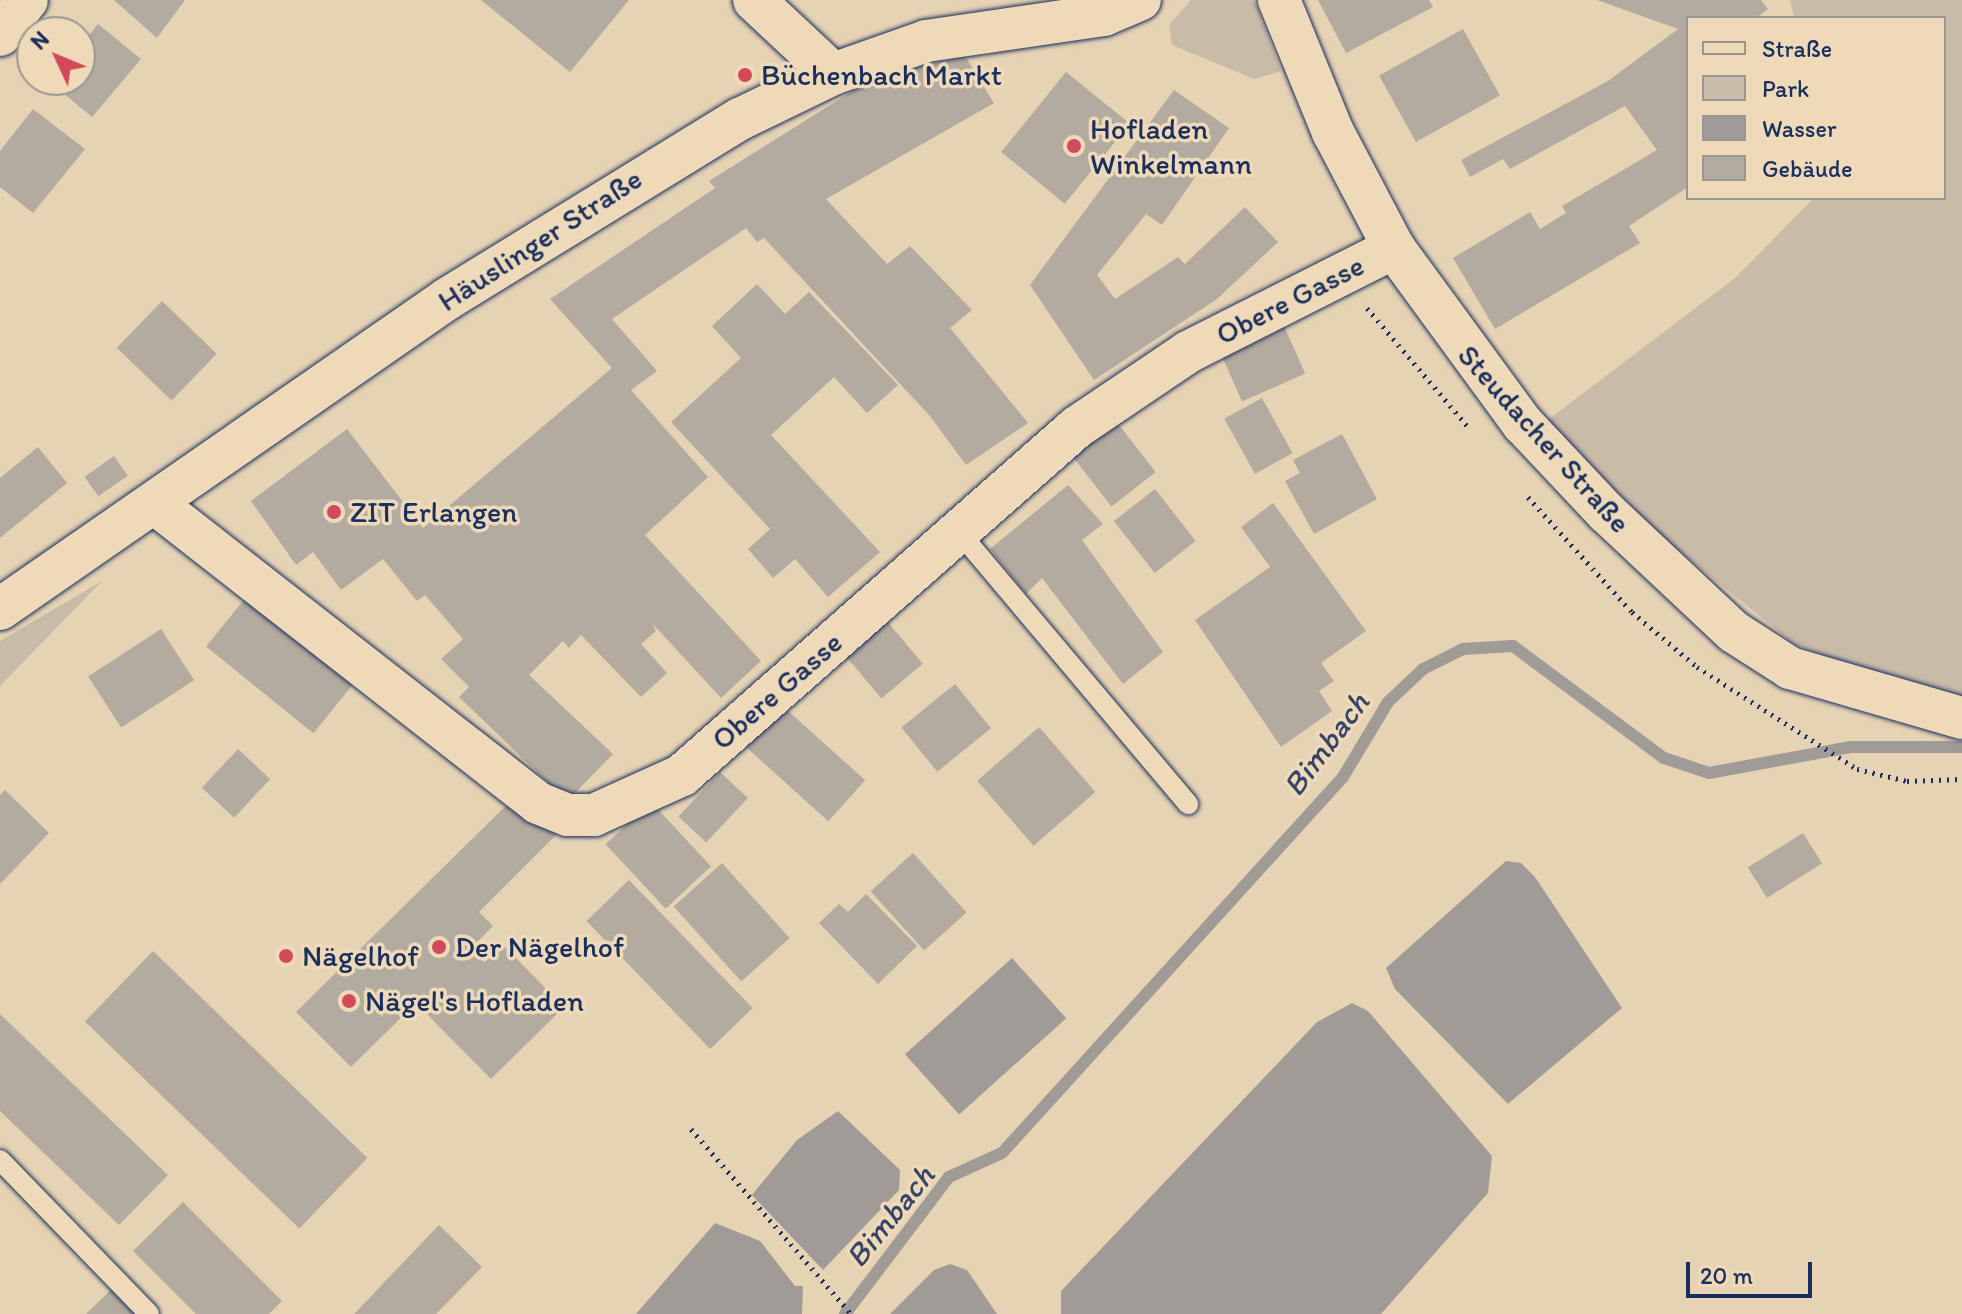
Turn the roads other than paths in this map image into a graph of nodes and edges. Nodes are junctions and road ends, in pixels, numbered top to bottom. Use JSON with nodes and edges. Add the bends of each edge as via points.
{"nodes":[{"id":1,"x":27,"y":0,"type":"edge"},
{"id":2,"x":754,"y":0,"type":"edge"},
{"id":3,"x":1140,"y":0,"type":"edge"},
{"id":4,"x":1279,"y":0,"type":"edge"},
{"id":5,"x":0,"y":35,"type":"edge"},
{"id":6,"x":833,"y":74,"type":"junction"},
{"id":7,"x":1394,"y":248,"type":"junction"},
{"id":8,"x":158,"y":506,"type":"junction"},
{"id":9,"x":959,"y":532,"type":"junction"},
{"id":10,"x":0,"y":609,"type":"edge"},
{"id":11,"x":1951,"y":716,"type":"edge"},
{"id":12,"x":1188,"y":804,"type":"dead end"},
{"id":13,"x":0,"y":1160,"type":"edge"},
{"id":14,"x":149,"y":1314,"type":"edge"}],
"edges":[{"from":1,"to":5,"type":"street"},
{"from":2,"to":6,"type":"street"},
{"from":3,"to":6,"type":"street","name":"Häuslinger Straße","via":[[1104,15],[926,41]]},
{"from":4,"to":7,"type":"street","name":"Steudacher Straße","via":[[1327,120]]},
{"from":6,"to":8,"type":"street","name":"Häuslinger Straße","via":[[661,161],[447,299]]},
{"from":7,"to":9,"type":"street","name":"Obere Gasse","via":[[1188,352],[1077,427]]},
{"from":7,"to":11,"type":"street","name":"Steudacher Straße","via":[[1523,424],[1734,632],[1790,668]]},
{"from":8,"to":9,"type":"street","name":"Obere Gasse","via":[[538,803],[568,815],[594,815],[682,775]]},
{"from":8,"to":10,"type":"street","name":"Häuslinger Straße"},
{"from":9,"to":12,"type":"lane"},
{"from":13,"to":14,"type":"lane"}]}
